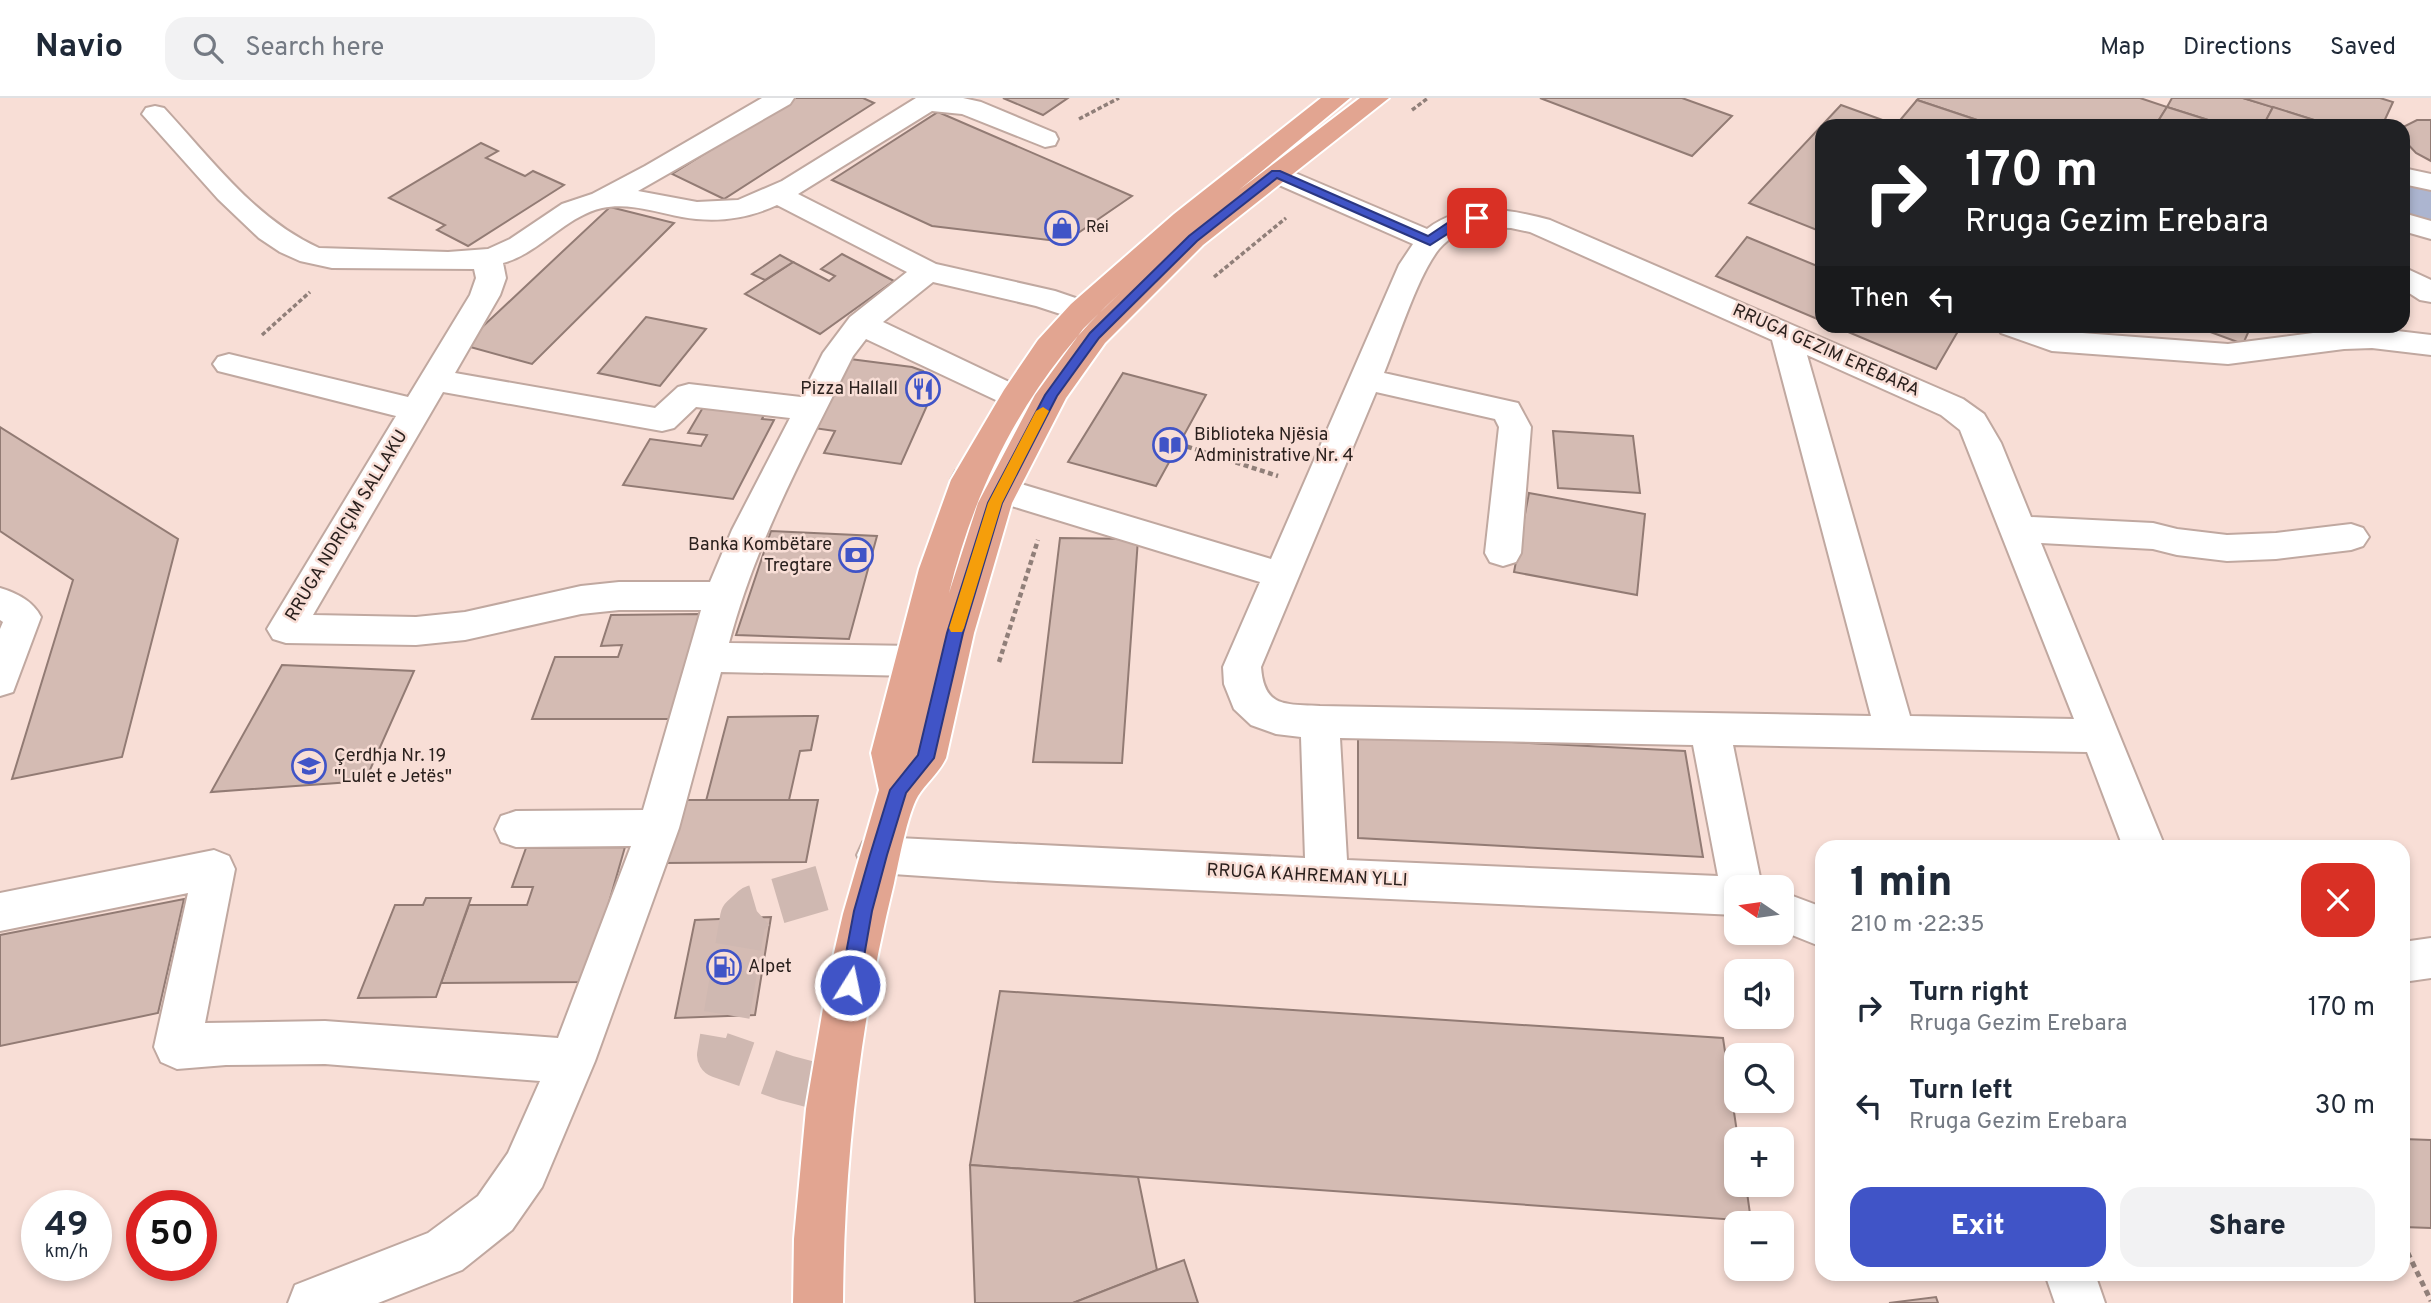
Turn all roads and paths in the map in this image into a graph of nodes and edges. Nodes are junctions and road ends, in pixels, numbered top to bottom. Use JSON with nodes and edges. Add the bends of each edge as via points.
{"nodes":[{"id":1,"x":781,"y":98,"type":"edge"},
{"id":2,"x":1337,"y":98,"type":"edge"},
{"id":3,"x":1376,"y":98,"type":"edge"},
{"id":4,"x":1428,"y":98,"type":"edge"},
{"id":5,"x":907,"y":104,"type":"edge"},
{"id":6,"x":155,"y":114,"type":"dead end"},
{"id":7,"x":1407,"y":115,"type":"dead end"},
{"id":8,"x":1045,"y":139,"type":"dead end"},
{"id":9,"x":1265,"y":168,"type":"junction"},
{"id":10,"x":2410,"y":178,"type":"edge"},
{"id":11,"x":2431,"y":182,"type":"edge"},
{"id":12,"x":1314,"y":190,"type":"junction"},
{"id":13,"x":778,"y":195,"type":"junction"},
{"id":14,"x":598,"y":200,"type":"junction"},
{"id":15,"x":2410,"y":224,"type":"edge"},
{"id":16,"x":2431,"y":230,"type":"edge"},
{"id":17,"x":1430,"y":241,"type":"junction"},
{"id":18,"x":347,"y":258,"type":"junction"},
{"id":19,"x":487,"y":258,"type":"junction"},
{"id":20,"x":926,"y":271,"type":"junction"},
{"id":21,"x":2410,"y":280,"type":"edge"},
{"id":22,"x":1205,"y":284,"type":"dead end"},
{"id":23,"x":2431,"y":293,"type":"edge"},
{"id":24,"x":477,"y":309,"type":"junction"},
{"id":25,"x":1082,"y":311,"type":"junction"},
{"id":26,"x":861,"y":324,"type":"junction"},
{"id":27,"x":1785,"y":332,"type":"junction"},
{"id":28,"x":2031,"y":333,"type":"edge"},
{"id":29,"x":2299,"y":335,"type":"edge"},
{"id":30,"x":2431,"y":345,"type":"edge"},
{"id":31,"x":229,"y":364,"type":"joint"},
{"id":32,"x":1365,"y":379,"type":"junction"},
{"id":33,"x":434,"y":380,"type":"junction"},
{"id":34,"x":1015,"y":398,"type":"junction"},
{"id":35,"x":810,"y":409,"type":"junction"},
{"id":36,"x":416,"y":410,"type":"junction"},
{"id":37,"x":1179,"y":444,"type":"dead end"},
{"id":38,"x":968,"y":480,"type":"junction"},
{"id":39,"x":1318,"y":488,"type":"junction"},
{"id":40,"x":1001,"y":491,"type":"junction"},
{"id":41,"x":1049,"y":505,"type":"junction"},
{"id":42,"x":2020,"y":529,"type":"junction"},
{"id":43,"x":2351,"y":537,"type":"dead end"},
{"id":44,"x":1503,"y":553,"type":"dead end"},
{"id":45,"x":1280,"y":575,"type":"junction"},
{"id":46,"x":723,"y":596,"type":"junction"},
{"id":47,"x":0,"y":602,"type":"edge"},
{"id":48,"x":704,"y":657,"type":"junction"},
{"id":49,"x":914,"y":661,"type":"junction"},
{"id":50,"x":997,"y":671,"type":"dead end"},
{"id":51,"x":0,"y":681,"type":"edge"},
{"id":52,"x":1320,"y":722,"type":"junction"},
{"id":53,"x":1710,"y":729,"type":"junction"},
{"id":54,"x":1895,"y":731,"type":"junction"},
{"id":55,"x":2102,"y":736,"type":"junction"},
{"id":56,"x":899,"y":790,"type":"junction"},
{"id":57,"x":658,"y":828,"type":"junction"},
{"id":58,"x":516,"y":829,"type":"dead end"},
{"id":59,"x":2141,"y":840,"type":"edge"},
{"id":60,"x":878,"y":855,"type":"junction"},
{"id":61,"x":1739,"y":875,"type":"edge"},
{"id":62,"x":1327,"y":877,"type":"junction"},
{"id":63,"x":1724,"y":895,"type":"edge"},
{"id":64,"x":0,"y":912,"type":"edge"},
{"id":65,"x":1794,"y":916,"type":"edge"},
{"id":66,"x":1815,"y":924,"type":"edge"},
{"id":67,"x":2431,"y":958,"type":"edge"},
{"id":68,"x":2410,"y":961,"type":"edge"},
{"id":69,"x":572,"y":1061,"type":"junction"},
{"id":70,"x":2410,"y":1258,"type":"edge"},
{"id":71,"x":2072,"y":1281,"type":"edge"},
{"id":72,"x":2431,"y":1301,"type":"edge"},
{"id":73,"x":313,"y":1303,"type":"edge"},
{"id":74,"x":818,"y":1303,"type":"edge"},
{"id":75,"x":2080,"y":1303,"type":"edge"}],
"edges":[{"from":1,"to":14,"type":"street"},
{"from":2,"to":9,"type":"main road"},
{"from":3,"to":9,"type":"main road"},
{"from":4,"to":7,"type":"path"},
{"from":5,"to":8,"type":"street","via":[[956,102]]},
{"from":5,"to":13,"type":"street"},
{"from":6,"to":18,"type":"street","via":[[258,223],[288,246],[313,256]]},
{"from":9,"to":12,"type":"street"},
{"from":9,"to":25,"type":"main road","via":[[1184,220]]},
{"from":9,"to":40,"type":"main road","via":[[1094,335],[1051,395]]},
{"from":10,"to":11,"type":"street"},
{"from":12,"to":17,"type":"street"},
{"from":12,"to":22,"type":"path","via":[[1279,226]]},
{"from":13,"to":14,"type":"street","via":[[740,211],[710,212],[632,200]]},
{"from":13,"to":20,"type":"street"},
{"from":14,"to":19,"type":"street","via":[[568,211],[510,251]]},
{"from":14,"to":24,"type":"street"},
{"from":15,"to":16,"type":"street"},
{"from":17,"to":27,"type":"street","name":"RRUGA GEZIM EREBARA","via":[[1457,223],[1495,217],[1518,219]]},
{"from":17,"to":32,"type":"street","via":[[1414,265]]},
{"from":18,"to":19,"type":"street"},
{"from":18,"to":31,"type":"path"},
{"from":19,"to":24,"type":"street","name":"RRUGA NDRIÇIM SALLAKU","via":[[491,278]]},
{"from":20,"to":25,"type":"street"},
{"from":20,"to":26,"type":"street"},
{"from":21,"to":23,"type":"street"},
{"from":24,"to":33,"type":"street","name":"RRUGA NDRIÇIM SALLAKU"},
{"from":25,"to":34,"type":"main road","via":[[1049,347]]},
{"from":26,"to":34,"type":"street"},
{"from":26,"to":35,"type":"street","via":[[839,353]]},
{"from":27,"to":42,"type":"street","name":"RRUGA GEZIM EREBARA","via":[[1952,407],[1972,422]]},
{"from":27,"to":54,"type":"street"},
{"from":28,"to":29,"type":"street","via":[[2052,341],[2228,355]]},
{"from":29,"to":30,"type":"street"},
{"from":31,"to":36,"type":"street"},
{"from":32,"to":39,"type":"street"},
{"from":32,"to":44,"type":"street","via":[[1507,411],[1515,427]]},
{"from":33,"to":35,"type":"street","via":[[662,420],[689,395]]},
{"from":33,"to":36,"type":"street","name":"RRUGA NDRIÇIM SALLAKU"},
{"from":34,"to":38,"type":"main road"},
{"from":35,"to":46,"type":"street","via":[[749,530]]},
{"from":36,"to":46,"type":"street","name":"RRUGA NDRIÇIM SALLAKU","via":[[286,629],[416,631],[465,626],[581,600]]},
{"from":37,"to":39,"type":"path"},
{"from":38,"to":40,"type":"street"},
{"from":38,"to":49,"type":"main road","via":[[937,569]]},
{"from":39,"to":45,"type":"street"},
{"from":40,"to":41,"type":"street"},
{"from":40,"to":56,"type":"main road","via":[[962,607],[926,758]]},
{"from":41,"to":45,"type":"street"},
{"from":41,"to":50,"type":"path"},
{"from":42,"to":43,"type":"street","via":[[2153,536],[2224,549],[2283,547]]},
{"from":42,"to":55,"type":"street","name":"RRUGA GEZIM EREBARA"},
{"from":45,"to":52,"type":"street","via":[[1242,667],[1242,687],[1252,706],[1270,717]]},
{"from":46,"to":48,"type":"street"},
{"from":47,"to":51,"type":"street","via":[[23,617]]},
{"from":48,"to":49,"type":"street"},
{"from":48,"to":57,"type":"street"},
{"from":49,"to":56,"type":"main road","via":[[891,753]]},
{"from":52,"to":53,"type":"street"},
{"from":52,"to":62,"type":"street"},
{"from":53,"to":54,"type":"street"},
{"from":53,"to":61,"type":"street"},
{"from":54,"to":55,"type":"street"},
{"from":55,"to":59,"type":"street","name":"RRUGA GEZIM EREBARA"},
{"from":56,"to":60,"type":"main road"},
{"from":57,"to":58,"type":"street"},
{"from":57,"to":69,"type":"street"},
{"from":60,"to":62,"type":"street","name":"RRUGA KAHREMAN YLLI"},
{"from":60,"to":74,"type":"main road","via":[[863,911],[832,1090]]},
{"from":62,"to":63,"type":"street","name":"RRUGA KAHREMAN YLLI"},
{"from":64,"to":69,"type":"street","via":[[214,869],[177,1047],[295,1041]]},
{"from":65,"to":66,"type":"street"},
{"from":67,"to":68,"type":"street"},
{"from":69,"to":73,"type":"street","via":[[525,1170],[495,1213],[444,1252]]},
{"from":70,"to":72,"type":"path"},
{"from":71,"to":75,"type":"street"}]}
